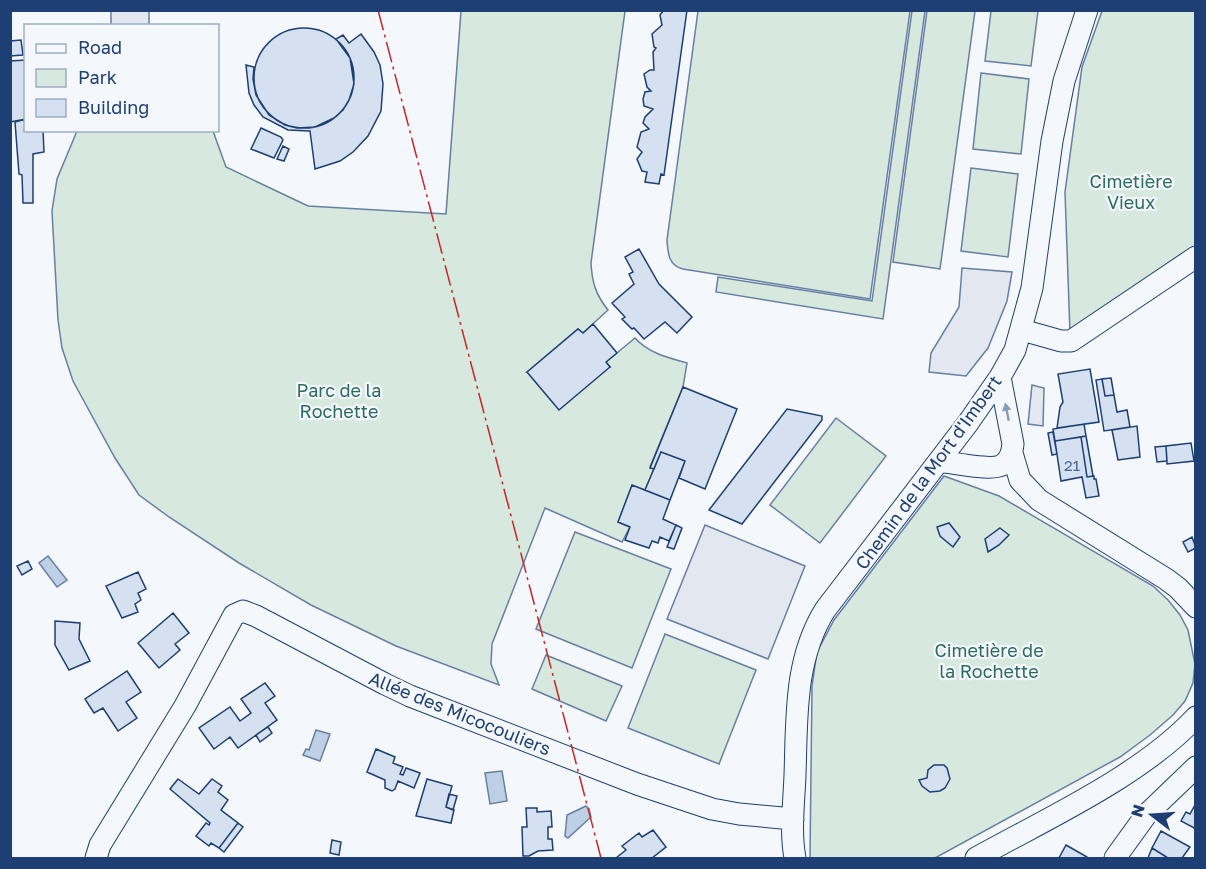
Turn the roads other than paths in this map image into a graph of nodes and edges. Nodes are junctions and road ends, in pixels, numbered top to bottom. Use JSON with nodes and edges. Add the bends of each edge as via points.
{"nodes":[{"id":1,"x":1088,"y":10,"type":"edge"},
{"id":2,"x":1196,"y":257,"type":"edge"},
{"id":3,"x":1022,"y":330,"type":"junction"},
{"id":4,"x":1000,"y":377,"type":"junction"},
{"id":5,"x":1012,"y":453,"type":"junction"},
{"id":6,"x":939,"y":461,"type":"junction"},
{"id":7,"x":1196,"y":607,"type":"edge"},
{"id":8,"x":1196,"y":717,"type":"edge"},
{"id":9,"x":1196,"y":767,"type":"edge"},
{"id":10,"x":793,"y":819,"type":"junction"},
{"id":11,"x":96,"y":858,"type":"edge"},
{"id":12,"x":795,"y":858,"type":"edge"},
{"id":13,"x":976,"y":858,"type":"edge"},
{"id":14,"x":1115,"y":858,"type":"edge"}],
"edges":[{"from":1,"to":3,"type":"street","name":"Chemin de la Mort d'Imbert","via":[[1058,110],[1032,288]]},
{"from":2,"to":3,"type":"street","via":[[1071,341]]},
{"from":3,"to":4,"type":"street","name":"Chemin de la Mort d'Imbert"},
{"from":5,"to":4,"type":"street","one_way":true},
{"from":4,"to":6,"type":"street","name":"Chemin de la Mort d'Imbert"},
{"from":5,"to":6,"type":"street","via":[[997,467]]},
{"from":5,"to":7,"type":"street","via":[[1027,490],[1166,579]]},
{"from":6,"to":10,"type":"street","name":"Chemin de la Mort d'Imbert","via":[[830,603],[811,635],[799,692]]},
{"from":8,"to":13,"type":"street","via":[[1110,783]]},
{"from":9,"to":14,"type":"street","via":[[1146,815]]},
{"from":10,"to":11,"type":"street","name":"Allée des Micocouliers","via":[[728,813],[637,784],[410,696],[243,611],[234,615]]},
{"from":10,"to":12,"type":"street","name":"Chemin de la Mort d'Imbert"}]}
